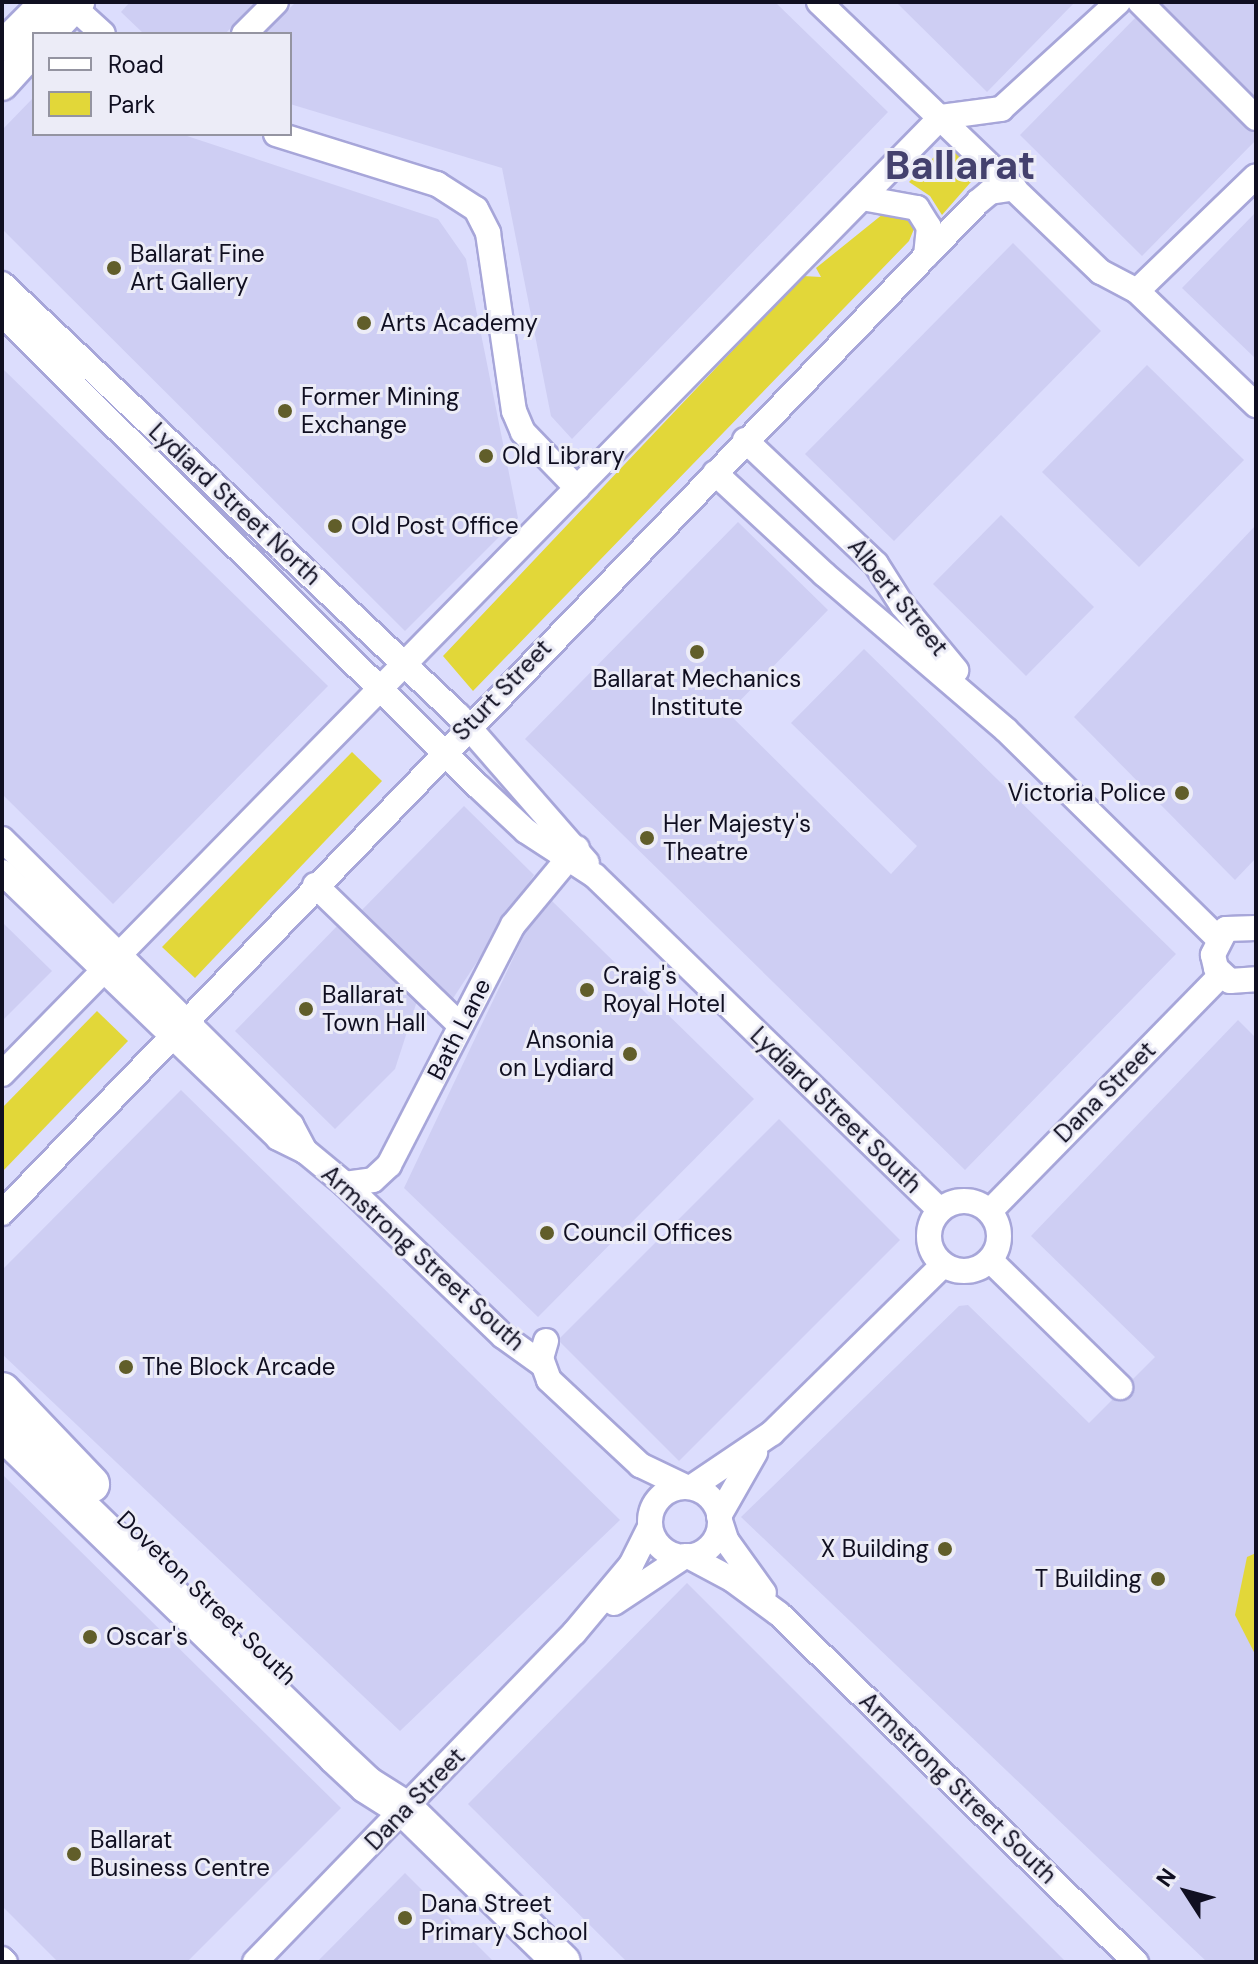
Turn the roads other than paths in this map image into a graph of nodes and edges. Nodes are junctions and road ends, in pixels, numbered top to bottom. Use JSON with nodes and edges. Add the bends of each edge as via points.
{"nodes":[{"id":1,"x":276,"y":2,"type":"edge"},
{"id":2,"x":819,"y":2,"type":"edge"},
{"id":3,"x":1118,"y":2,"type":"edge"},
{"id":4,"x":1140,"y":2,"type":"edge"},
{"id":5,"x":67,"y":3,"type":"edge"},
{"id":6,"x":836,"y":11,"type":"edge"},
{"id":7,"x":50,"y":32,"type":"edge"},
{"id":8,"x":101,"y":32,"type":"edge"},
{"id":9,"x":246,"y":32,"type":"edge"},
{"id":10,"x":2,"y":46,"type":"edge"},
{"id":11,"x":32,"y":52,"type":"edge"},
{"id":12,"x":2,"y":85,"type":"edge"},
{"id":13,"x":941,"y":117,"type":"junction"},
{"id":14,"x":1256,"y":118,"type":"edge"},
{"id":15,"x":282,"y":136,"type":"edge"},
{"id":16,"x":1256,"y":176,"type":"edge"},
{"id":17,"x":1015,"y":188,"type":"junction"},
{"id":18,"x":862,"y":198,"type":"junction"},
{"id":19,"x":926,"y":256,"type":"junction"},
{"id":20,"x":2,"y":284,"type":"edge"},
{"id":21,"x":1137,"y":291,"type":"junction"},
{"id":22,"x":2,"y":314,"type":"edge"},
{"id":23,"x":1256,"y":405,"type":"edge"},
{"id":24,"x":745,"y":440,"type":"junction"},
{"id":25,"x":715,"y":473,"type":"junction"},
{"id":26,"x":577,"y":488,"type":"junction"},
{"id":27,"x":404,"y":662,"type":"junction"},
{"id":28,"x":378,"y":688,"type":"junction"},
{"id":29,"x":468,"y":725,"type":"junction"},
{"id":30,"x":1006,"y":730,"type":"junction"},
{"id":31,"x":442,"y":752,"type":"junction"},
{"id":32,"x":2,"y":839,"type":"edge"},
{"id":33,"x":572,"y":852,"type":"junction"},
{"id":34,"x":2,"y":872,"type":"edge"},
{"id":35,"x":315,"y":885,"type":"junction"},
{"id":36,"x":1256,"y":928,"type":"edge"},
{"id":37,"x":1217,"y":937,"type":"junction"},
{"id":38,"x":110,"y":962,"type":"junction"},
{"id":39,"x":1221,"y":975,"type":"junction"},
{"id":40,"x":1256,"y":979,"type":"edge"},
{"id":41,"x":460,"y":1025,"type":"junction"},
{"id":42,"x":178,"y":1029,"type":"junction"},
{"id":43,"x":2,"y":1074,"type":"edge"},
{"id":44,"x":345,"y":1184,"type":"junction"},
{"id":45,"x":940,"y":1210,"type":"junction"},
{"id":46,"x":990,"y":1211,"type":"junction"},
{"id":47,"x":2,"y":1213,"type":"edge"},
{"id":48,"x":990,"y":1260,"type":"junction"},
{"id":49,"x":943,"y":1265,"type":"junction"},
{"id":50,"x":1120,"y":1387,"type":"dead end"},
{"id":51,"x":2,"y":1391,"type":"edge"},
{"id":52,"x":2,"y":1431,"type":"edge"},
{"id":53,"x":772,"y":1433,"type":"junction"},
{"id":54,"x":611,"y":1439,"type":"junction"},
{"id":55,"x":689,"y":1487,"type":"junction"},
{"id":56,"x":720,"y":1518,"type":"junction"},
{"id":57,"x":650,"y":1525,"type":"junction"},
{"id":58,"x":686,"y":1556,"type":"junction"},
{"id":59,"x":779,"y":1614,"type":"junction"},
{"id":60,"x":574,"y":1633,"type":"junction"},
{"id":61,"x":405,"y":1809,"type":"junction"},
{"id":62,"x":255,"y":1962,"type":"edge"},
{"id":63,"x":562,"y":1962,"type":"edge"},
{"id":64,"x":1136,"y":1962,"type":"edge"}],
"edges":[{"from":1,"to":9,"type":"street"},
{"from":2,"to":6,"type":"street"},
{"from":3,"to":13,"type":"street","via":[[1001,109]]},
{"from":4,"to":14,"type":"street"},
{"from":5,"to":7,"type":"main road"},
{"from":5,"to":8,"type":"street"},
{"from":5,"to":10,"type":"main road"},
{"from":6,"to":13,"type":"street"},
{"from":11,"to":12,"type":"main road"},
{"from":13,"to":17,"type":"street"},
{"from":13,"to":18,"type":"street"},
{"from":15,"to":26,"type":"street","via":[[437,184],[476,209],[488,233],[514,411],[523,432]]},
{"from":16,"to":21,"type":"street"},
{"from":17,"to":19,"type":"street","name":"Sturt Street","via":[[990,192]]},
{"from":17,"to":21,"type":"street","via":[[1101,272]]},
{"from":18,"to":19,"type":"street","via":[[919,209],[929,227]]},
{"from":18,"to":26,"type":"street"},
{"from":19,"to":24,"type":"street","name":"Sturt Street"},
{"from":20,"to":27,"type":"street","name":"Lydiard Street North"},
{"from":21,"to":23,"type":"street"},
{"from":22,"to":28,"type":"street","name":"Lydiard Street North"},
{"from":24,"to":25,"type":"street","name":"Sturt Street"},
{"from":24,"to":30,"type":"street","name":"Albert Street","via":[[876,564],[902,605]]},
{"from":25,"to":29,"type":"street","name":"Sturt Street"},
{"from":25,"to":30,"type":"street","name":"Albert Street"},
{"from":26,"to":27,"type":"street"},
{"from":27,"to":28,"type":"street"},
{"from":27,"to":29,"type":"street","name":"Lydiard Street North"},
{"from":28,"to":31,"type":"street","name":"Lydiard Street North"},
{"from":28,"to":38,"type":"street"},
{"from":29,"to":31,"type":"street","name":"Sturt Street"},
{"from":29,"to":33,"type":"street","name":"Lydiard Street South"},
{"from":30,"to":37,"type":"street","name":"Albert Street"},
{"from":31,"to":33,"type":"street","name":"Lydiard Street South","via":[[519,825]]},
{"from":31,"to":35,"type":"street","name":"Sturt Street"},
{"from":32,"to":38,"type":"street"},
{"from":33,"to":41,"type":"street","name":"Bath Lane","via":[[519,915]]},
{"from":33,"to":45,"type":"street","name":"Lydiard Street South"},
{"from":34,"to":38,"type":"street"},
{"from":35,"to":41,"type":"street"},
{"from":35,"to":42,"type":"street","name":"Sturt Street"},
{"from":36,"to":37,"type":"street","via":[[1234,925]]},
{"from":37,"to":39,"type":"street","via":[[1213,955]]},
{"from":38,"to":42,"type":"street","name":"Armstrong Street South"},
{"from":38,"to":43,"type":"street"},
{"from":39,"to":40,"type":"street","via":[[1239,983]]},
{"from":39,"to":46,"type":"street","name":"Dana Street"},
{"from":41,"to":44,"type":"street","name":"Bath Lane","via":[[389,1165],[373,1180]]},
{"from":42,"to":44,"type":"street","name":"Armstrong Street South","via":[[291,1125],[305,1151]]},
{"from":42,"to":47,"type":"street","name":"Sturt Street"},
{"from":44,"to":54,"type":"street","name":"Armstrong Street South","via":[[503,1336],[546,1362]]},
{"from":45,"to":46,"type":"street","via":[[965,1201]]},
{"from":45,"to":49,"type":"street","via":[[929,1238]]},
{"from":46,"to":48,"type":"street","via":[[1000,1236]]},
{"from":48,"to":49,"type":"street","via":[[968,1272]]},
{"from":48,"to":50,"type":"street"},
{"from":49,"to":53,"type":"street"},
{"from":51,"to":61,"type":"highway","name":"Doveton Street South","via":[[382,1769]]},
{"from":52,"to":61,"type":"highway","name":"Doveton Street South","via":[[336,1756],[367,1785]]},
{"from":53,"to":55,"type":"street"},
{"from":53,"to":56,"type":"street","via":[[740,1472]]},
{"from":54,"to":55,"type":"street","name":"Armstrong Street South","via":[[646,1469]]},
{"from":54,"to":57,"type":"street","name":"Armstrong Street South","via":[[641,1487]]},
{"from":55,"to":56,"type":"street","via":[[710,1497]]},
{"from":55,"to":57,"type":"street","via":[[660,1497]]},
{"from":56,"to":58,"type":"street","via":[[711,1545]]},
{"from":56,"to":59,"type":"street","name":"Armstrong Street South","via":[[732,1549]]},
{"from":57,"to":58,"type":"street","via":[[662,1548]]},
{"from":57,"to":60,"type":"street","name":"Dana Street","via":[[631,1565]]},
{"from":58,"to":59,"type":"street","name":"Armstrong Street South","via":[[745,1587]]},
{"from":58,"to":60,"type":"street","name":"Dana Street","via":[[656,1571]]},
{"from":59,"to":64,"type":"street","name":"Armstrong Street South"},
{"from":60,"to":61,"type":"street","name":"Dana Street"},
{"from":61,"to":62,"type":"street","name":"Dana Street"},
{"from":61,"to":63,"type":"highway","name":"Doveton Street South"}]}
